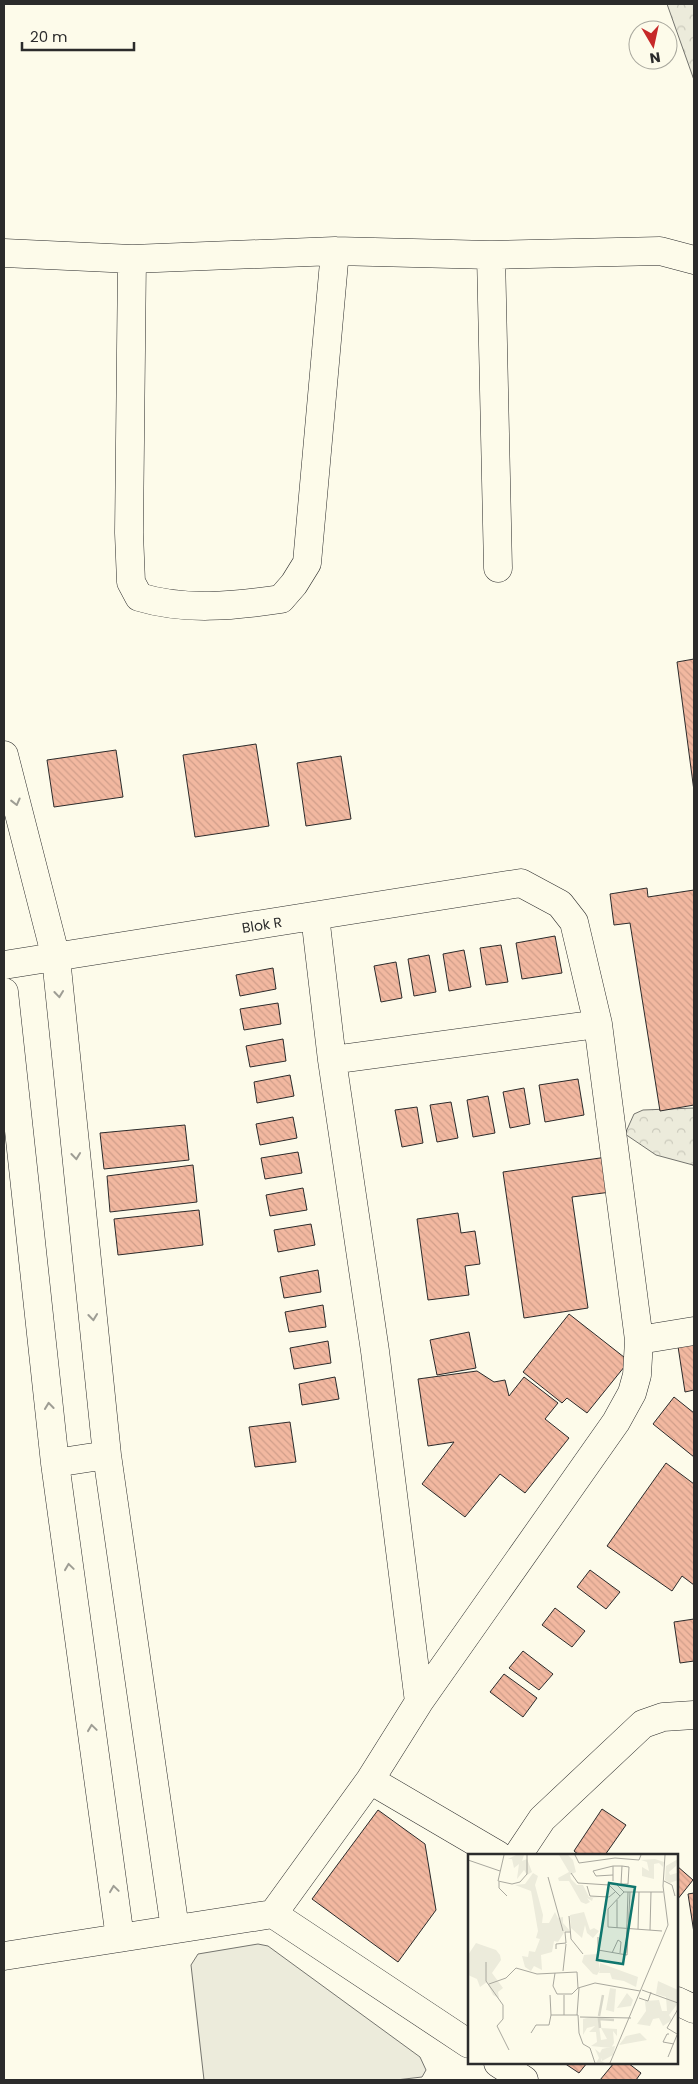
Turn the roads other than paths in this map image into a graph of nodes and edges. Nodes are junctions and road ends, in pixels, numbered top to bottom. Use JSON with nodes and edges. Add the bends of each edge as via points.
{"nodes":[{"id":1,"x":335,"y":251,"type":"junction"},
{"id":2,"x":4,"y":253,"type":"edge"},
{"id":3,"x":491,"y":255,"type":"junction"},
{"id":4,"x":132,"y":259,"type":"junction"},
{"id":5,"x":694,"y":260,"type":"edge"},
{"id":6,"x":498,"y":568,"type":"dead end"},
{"id":7,"x":4,"y":755,"type":"edge"},
{"id":8,"x":315,"y":916,"type":"junction"},
{"id":9,"x":56,"y":958,"type":"junction"},
{"id":10,"x":4,"y":965,"type":"edge"},
{"id":11,"x":4,"y":992,"type":"edge"},
{"id":12,"x":598,"y":1024,"type":"junction"},
{"id":13,"x":332,"y":1060,"type":"junction"},
{"id":14,"x":694,"y":1332,"type":"edge"},
{"id":15,"x":639,"y":1340,"type":"junction"},
{"id":16,"x":107,"y":1455,"type":"junction"},
{"id":17,"x":55,"y":1463,"type":"junction"},
{"id":18,"x":419,"y":1702,"type":"junction"},
{"id":19,"x":694,"y":1715,"type":"edge"},
{"id":20,"x":370,"y":1780,"type":"junction"},
{"id":21,"x":496,"y":1854,"type":"edge"},
{"id":22,"x":519,"y":1854,"type":"edge"},
{"id":23,"x":273,"y":1914,"type":"junction"},
{"id":24,"x":176,"y":1929,"type":"junction"},
{"id":25,"x":120,"y":1938,"type":"junction"},
{"id":26,"x":4,"y":1956,"type":"edge"},
{"id":27,"x":678,"y":2001,"type":"edge"},
{"id":28,"x":694,"y":2009,"type":"edge"},
{"id":29,"x":468,"y":2043,"type":"edge"},
{"id":30,"x":500,"y":2064,"type":"edge"},
{"id":31,"x":524,"y":2080,"type":"edge"}],
"edges":[{"from":1,"to":3,"type":"street"},
{"from":1,"to":4,"type":"street"},
{"from":1,"to":4,"type":"street","via":[[307,563],[280,599],[242,605],[184,606],[153,601],[139,597],[131,582],[128,533]]},
{"from":2,"to":4,"type":"street"},
{"from":3,"to":5,"type":"street","via":[[660,251]]},
{"from":3,"to":6,"type":"street"},
{"from":7,"to":9,"type":"street","one_way":true},
{"from":8,"to":9,"type":"street","name":"Blok R"},
{"from":8,"to":12,"type":"street","name":"Blok R","via":[[521,883],[560,904],[574,922]]},
{"from":8,"to":13,"type":"street"},
{"from":9,"to":10,"type":"street","name":"Blok R"},
{"from":9,"to":16,"type":"street","one_way":true},
{"from":17,"to":11,"type":"street","one_way":true},
{"from":12,"to":13,"type":"street"},
{"from":12,"to":15,"type":"street"},
{"from":13,"to":18,"type":"street","via":[[375,1351]]},
{"from":14,"to":15,"type":"street"},
{"from":15,"to":18,"type":"street","via":[[637,1375],[632,1393],[616,1422]]},
{"from":16,"to":17,"type":"street"},
{"from":16,"to":24,"type":"street"},
{"from":25,"to":17,"type":"street","one_way":true},
{"from":18,"to":20,"type":"street"},
{"from":19,"to":22,"type":"street","via":[[662,1717],[644,1724],[542,1819]]},
{"from":20,"to":21,"type":"street"},
{"from":20,"to":23,"type":"street"},
{"from":23,"to":24,"type":"street"},
{"from":23,"to":29,"type":"street"},
{"from":24,"to":25,"type":"street"},
{"from":25,"to":26,"type":"street"},
{"from":27,"to":28,"type":"street"},
{"from":30,"to":31,"type":"street"}]}
